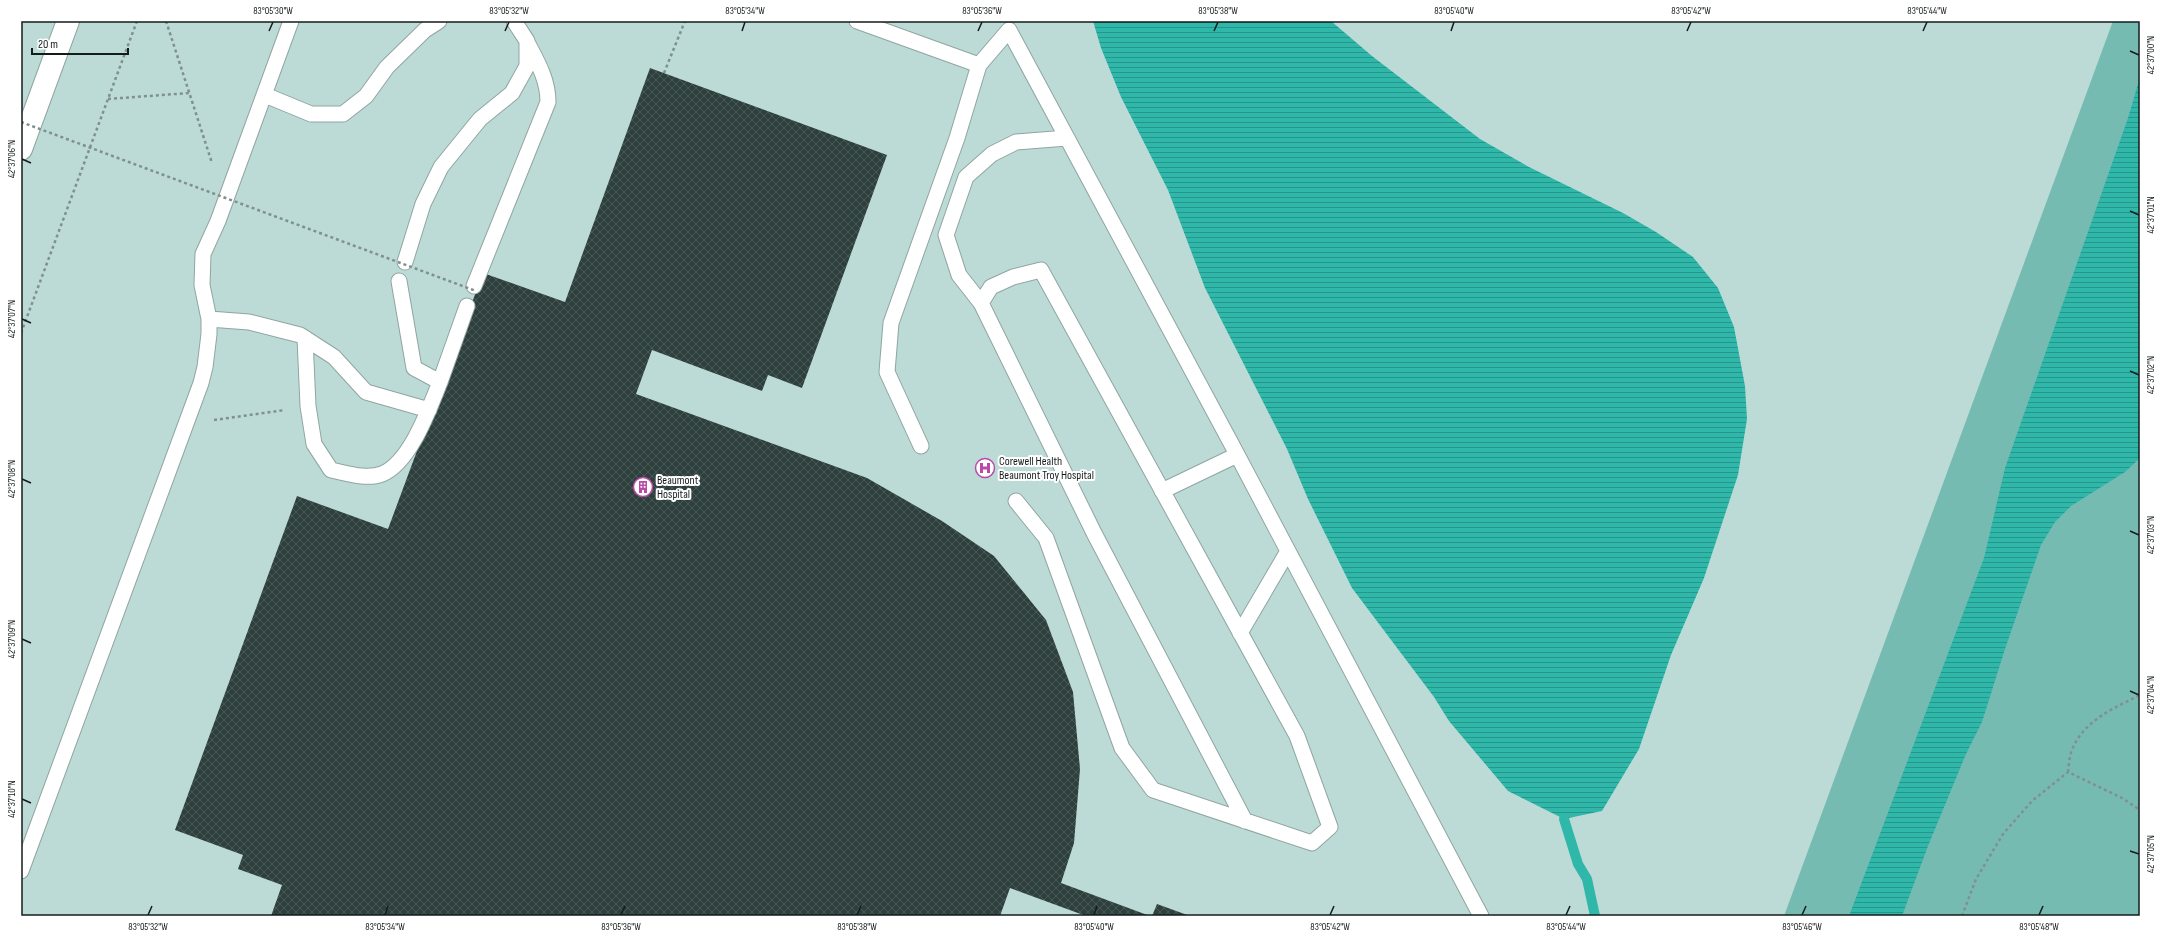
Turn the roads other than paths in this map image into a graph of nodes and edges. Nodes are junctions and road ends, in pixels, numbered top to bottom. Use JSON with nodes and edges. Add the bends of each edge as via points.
{"nodes":[{"id":1,"x":68,"y":21,"type":"edge"},
{"id":2,"x":291,"y":21,"type":"edge"},
{"id":3,"x":440,"y":21,"type":"edge"},
{"id":4,"x":514,"y":21,"type":"edge"},
{"id":5,"x":857,"y":21,"type":"edge"},
{"id":6,"x":1009,"y":25,"type":"edge"},
{"id":7,"x":527,"y":42,"type":"junction"},
{"id":8,"x":979,"y":65,"type":"junction"},
{"id":9,"x":265,"y":95,"type":"junction"},
{"id":10,"x":1066,"y":138,"type":"junction"},
{"id":11,"x":21,"y":149,"type":"edge"},
{"id":12,"x":405,"y":262,"type":"dead end"},
{"id":13,"x":399,"y":281,"type":"dead end"},
{"id":14,"x":475,"y":288,"type":"road end"},
{"id":15,"x":981,"y":303,"type":"junction"},
{"id":16,"x":467,"y":306,"type":"dead end"},
{"id":17,"x":209,"y":319,"type":"junction"},
{"id":18,"x":305,"y":338,"type":"junction"},
{"id":19,"x":440,"y":382,"type":"junction"},
{"id":20,"x":429,"y":410,"type":"junction"},
{"id":21,"x":921,"y":446,"type":"dead end"},
{"id":22,"x":1237,"y":455,"type":"junction"},
{"id":23,"x":1162,"y":491,"type":"junction"},
{"id":24,"x":1016,"y":501,"type":"dead end"},
{"id":25,"x":1288,"y":551,"type":"junction"},
{"id":26,"x":1240,"y":633,"type":"junction"},
{"id":27,"x":1245,"y":821,"type":"junction"},
{"id":28,"x":21,"y":871,"type":"edge"},
{"id":29,"x":1481,"y":916,"type":"edge"}],
"edges":[{"from":1,"to":11,"type":"main road"},
{"from":2,"to":9,"type":"lane"},
{"from":3,"to":9,"type":"lane","via":[[425,30],[387,67],[366,96],[343,114],[311,114]]},
{"from":4,"to":7,"type":"lane"},
{"from":5,"to":8,"type":"lane"},
{"from":6,"to":8,"type":"lane"},
{"from":6,"to":10,"type":"lane"},
{"from":7,"to":12,"type":"lane","via":[[527,66],[512,93],[480,119],[441,167],[424,204]]},
{"from":7,"to":14,"type":"lane","via":[[545,78],[548,102]]},
{"from":8,"to":21,"type":"lane","via":[[957,138],[891,323],[887,372]]},
{"from":9,"to":17,"type":"lane","via":[[203,254],[202,285]]},
{"from":10,"to":15,"type":"lane","via":[[1016,142],[992,154],[966,176],[946,235],[959,275]]},
{"from":10,"to":22,"type":"lane"},
{"from":13,"to":19,"type":"lane","via":[[414,368]]},
{"from":15,"to":23,"type":"lane","via":[[991,287],[1013,277],[1041,270]]},
{"from":15,"to":27,"type":"lane","via":[[1094,533]]},
{"from":16,"to":19,"type":"lane"},
{"from":17,"to":18,"type":"lane","via":[[249,322]]},
{"from":17,"to":28,"type":"lane","via":[[205,367],[194,403]]},
{"from":18,"to":20,"type":"lane","via":[[334,357],[366,392]]},
{"from":18,"to":20,"type":"lane","via":[[308,406],[314,444],[331,470],[361,476],[382,474],[398,462],[417,436]]},
{"from":19,"to":20,"type":"lane"},
{"from":22,"to":23,"type":"lane"},
{"from":22,"to":25,"type":"lane"},
{"from":23,"to":26,"type":"lane"},
{"from":24,"to":27,"type":"lane","via":[[1046,538],[1122,748],[1153,790]]},
{"from":25,"to":26,"type":"lane"},
{"from":25,"to":29,"type":"lane"},
{"from":26,"to":27,"type":"lane","via":[[1297,736],[1330,827],[1312,843]]}]}
